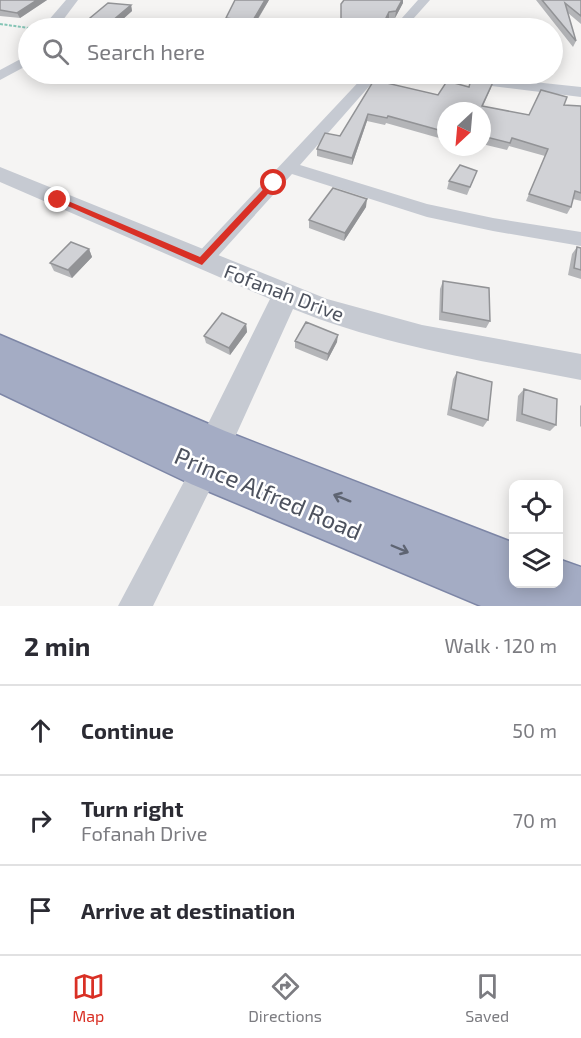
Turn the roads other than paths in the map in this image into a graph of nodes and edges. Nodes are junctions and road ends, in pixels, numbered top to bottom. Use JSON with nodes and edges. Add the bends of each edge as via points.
{"nodes":[{"id":1,"x":72,"y":0,"type":"edge"},
{"id":2,"x":424,"y":0,"type":"edge"},
{"id":3,"x":57,"y":18,"type":"edge"},
{"id":4,"x":408,"y":18,"type":"edge"},
{"id":5,"x":18,"y":65,"type":"edge"},
{"id":6,"x":0,"y":76,"type":"edge"},
{"id":7,"x":363,"y":84,"type":"edge"},
{"id":8,"x":512,"y":84,"type":"edge"},
{"id":9,"x":581,"y":92,"type":"edge"},
{"id":10,"x":288,"y":167,"type":"junction"},
{"id":11,"x":0,"y":174,"type":"edge"},
{"id":12,"x":581,"y":239,"type":"edge"},
{"id":13,"x":202,"y":261,"type":"junction"},
{"id":14,"x":285,"y":296,"type":"junction"},
{"id":15,"x":0,"y":350,"type":"edge"},
{"id":16,"x":581,"y":367,"type":"edge"},
{"id":17,"x":0,"y":375,"type":"edge"},
{"id":18,"x":210,"y":458,"type":"junction"},
{"id":19,"x":509,"y":566,"type":"edge"},
{"id":20,"x":563,"y":585,"type":"edge"},
{"id":21,"x":581,"y":591,"type":"edge"},
{"id":22,"x":135,"y":606,"type":"edge"},
{"id":23,"x":539,"y":606,"type":"edge"}],
"edges":[{"from":1,"to":3,"type":"street"},
{"from":2,"to":4,"type":"street"},
{"from":5,"to":6,"type":"street"},
{"from":7,"to":10,"type":"street"},
{"from":8,"to":9,"type":"street"},
{"from":10,"to":12,"type":"street","via":[[405,205],[492,225]]},
{"from":10,"to":13,"type":"street"},
{"from":11,"to":13,"type":"street","name":"Fofanah Drive"},
{"from":13,"to":14,"type":"street","name":"Fofanah Drive"},
{"from":14,"to":16,"type":"street","name":"Fofanah Drive","via":[[422,337]]},
{"from":14,"to":18,"type":"street"},
{"from":15,"to":18,"type":"highway","name":"Prince Alfred Road"},
{"from":17,"to":18,"type":"highway","name":"Prince Alfred Road"},
{"from":19,"to":18,"type":"highway","name":"Prince Alfred Road","one_way":true},
{"from":18,"to":22,"type":"street"},
{"from":18,"to":23,"type":"highway","name":"Prince Alfred Road","one_way":true},
{"from":20,"to":21,"type":"highway"}]}
